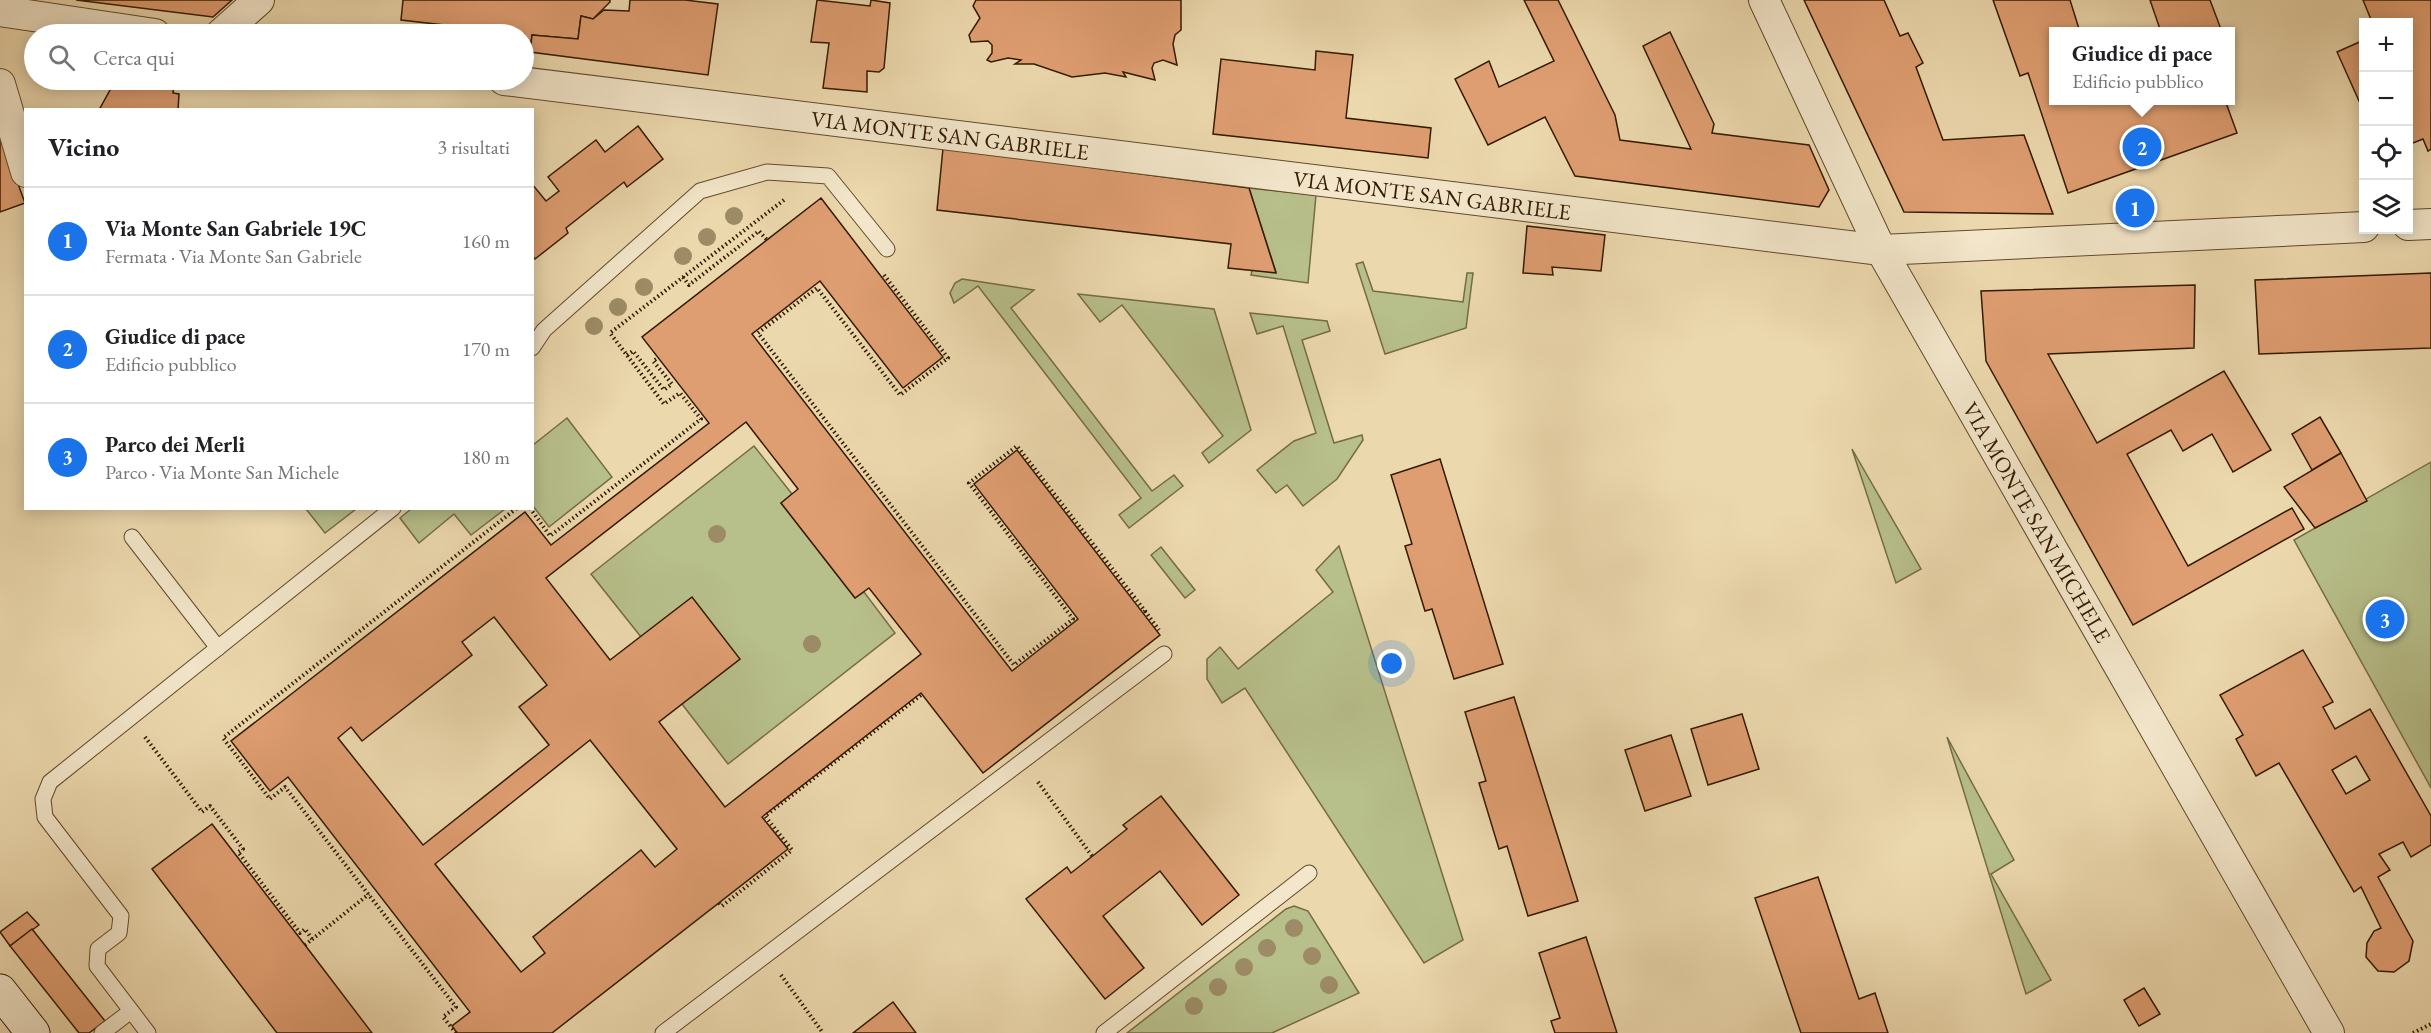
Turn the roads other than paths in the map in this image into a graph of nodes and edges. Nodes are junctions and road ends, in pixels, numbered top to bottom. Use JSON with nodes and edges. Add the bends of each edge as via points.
{"nodes":[{"id":1,"x":259,"y":0,"type":"edge"},
{"id":2,"x":1764,"y":0,"type":"edge"},
{"id":3,"x":0,"y":11,"type":"edge"},
{"id":4,"x":88,"y":24,"type":"edge"},
{"id":5,"x":232,"y":24,"type":"edge"},
{"id":6,"x":0,"y":84,"type":"edge"},
{"id":7,"x":534,"y":84,"type":"edge"},
{"id":8,"x":24,"y":165,"type":"edge"},
{"id":9,"x":2431,"y":224,"type":"edge"},
{"id":10,"x":2413,"y":225,"type":"edge"},
{"id":11,"x":2359,"y":227,"type":"edge"},
{"id":12,"x":887,"y":249,"type":"dead end"},
{"id":13,"x":1881,"y":250,"type":"junction"},
{"id":14,"x":534,"y":345,"type":"edge"},
{"id":15,"x":390,"y":510,"type":"edge"},
{"id":16,"x":132,"y":537,"type":"dead end"},
{"id":17,"x":218,"y":648,"type":"junction"},
{"id":18,"x":1164,"y":654,"type":"dead end"},
{"id":19,"x":1309,"y":873,"type":"dead end"},
{"id":20,"x":0,"y":991,"type":"edge"},
{"id":21,"x":131,"y":1011,"type":"junction"},
{"id":22,"x":33,"y":1033,"type":"edge"},
{"id":23,"x":102,"y":1033,"type":"edge"},
{"id":24,"x":148,"y":1033,"type":"edge"},
{"id":25,"x":663,"y":1033,"type":"edge"},
{"id":26,"x":1104,"y":1033,"type":"edge"},
{"id":27,"x":2329,"y":1033,"type":"edge"}],
"edges":[{"from":1,"to":5,"type":"street"},
{"from":2,"to":13,"type":"street","name":"VIA MONTE SAN MICHELE"},
{"from":3,"to":4,"type":"street"},
{"from":6,"to":8,"type":"street"},
{"from":7,"to":13,"type":"street","name":"VIA MONTE SAN GABRIELE"},
{"from":9,"to":10,"type":"street"},
{"from":11,"to":13,"type":"street","name":"VIA MONTE SAN GABRIELE"},
{"from":12,"to":14,"type":"lane","via":[[828,176],[767,172],[700,191],[543,330]]},
{"from":13,"to":27,"type":"street","name":"VIA MONTE SAN MICHELE"},
{"from":15,"to":17,"type":"lane"},
{"from":16,"to":17,"type":"lane"},
{"from":17,"to":21,"type":"lane","via":[[50,782],[43,799],[45,817],[121,916],[119,933],[98,949],[97,966]]},
{"from":18,"to":25,"type":"lane"},
{"from":19,"to":26,"type":"lane"},
{"from":20,"to":22,"type":"street"},
{"from":21,"to":23,"type":"lane"},
{"from":21,"to":24,"type":"lane"}]}
